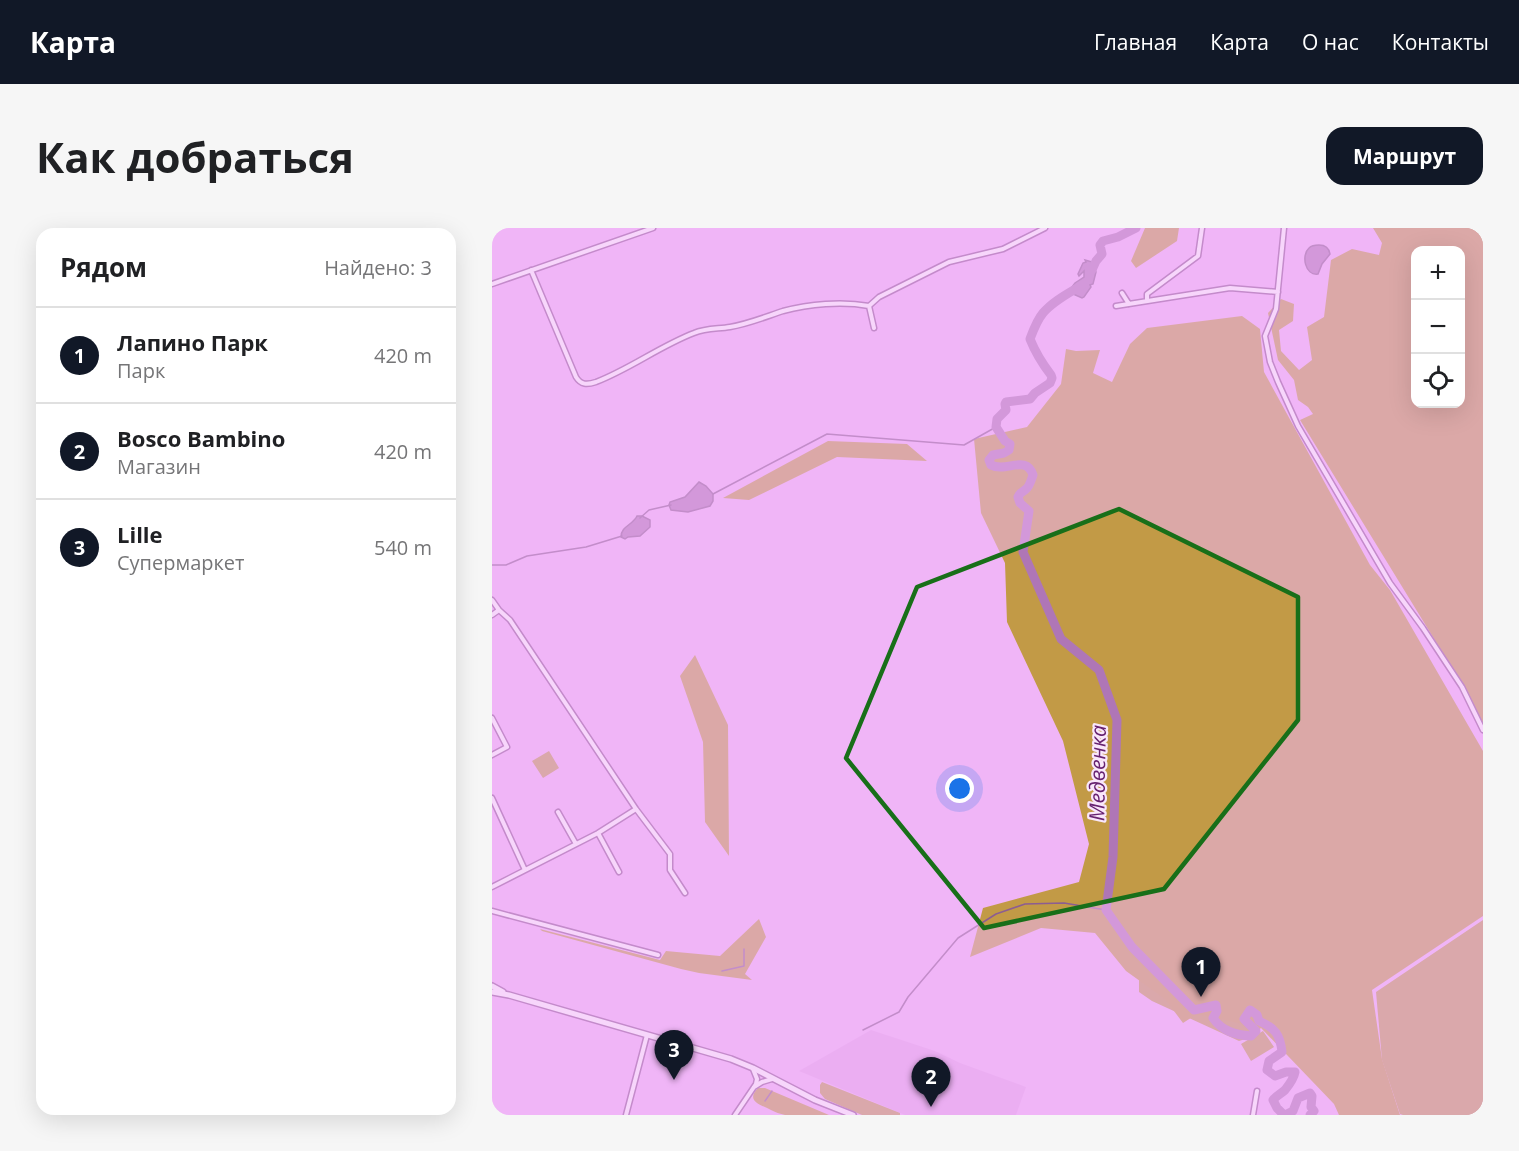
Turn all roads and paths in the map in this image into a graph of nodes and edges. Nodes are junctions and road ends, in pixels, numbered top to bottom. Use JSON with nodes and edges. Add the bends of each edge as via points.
{"nodes":[{"id":1,"x":653,"y":228,"type":"edge"},
{"id":2,"x":1044,"y":228,"type":"edge"},
{"id":3,"x":1202,"y":228,"type":"edge"},
{"id":4,"x":1284,"y":228,"type":"edge"},
{"id":5,"x":531,"y":270,"type":"junction"},
{"id":6,"x":492,"y":284,"type":"edge"},
{"id":7,"x":1278,"y":292,"type":"junction"},
{"id":8,"x":1122,"y":293,"type":"dead end"},
{"id":9,"x":1147,"y":301,"type":"junction"},
{"id":10,"x":1129,"y":304,"type":"junction"},
{"id":11,"x":869,"y":306,"type":"junction"},
{"id":12,"x":1116,"y":306,"type":"dead end"},
{"id":13,"x":874,"y":328,"type":"dead end"},
{"id":14,"x":492,"y":600,"type":"edge"},
{"id":15,"x":499,"y":610,"type":"junction"},
{"id":16,"x":492,"y":615,"type":"edge"},
{"id":17,"x":492,"y":718,"type":"edge"},
{"id":18,"x":1483,"y":730,"type":"edge"},
{"id":19,"x":492,"y":755,"type":"edge"},
{"id":20,"x":492,"y":798,"type":"edge"},
{"id":21,"x":636,"y":809,"type":"junction"},
{"id":22,"x":558,"y":812,"type":"dead end"},
{"id":23,"x":598,"y":833,"type":"junction"},
{"id":24,"x":576,"y":844,"type":"junction"},
{"id":25,"x":525,"y":870,"type":"junction"},
{"id":26,"x":619,"y":872,"type":"dead end"},
{"id":27,"x":492,"y":887,"type":"edge"},
{"id":28,"x":685,"y":893,"type":"dead end"},
{"id":29,"x":492,"y":911,"type":"edge"},
{"id":30,"x":658,"y":955,"type":"dead end"},
{"id":31,"x":492,"y":986,"type":"edge"},
{"id":32,"x":492,"y":992,"type":"edge"},
{"id":33,"x":510,"y":996,"type":"junction"},
{"id":34,"x":647,"y":1035,"type":"junction"},
{"id":35,"x":753,"y":1068,"type":"junction"},
{"id":36,"x":772,"y":1079,"type":"junction"},
{"id":37,"x":754,"y":1087,"type":"junction"},
{"id":38,"x":1257,"y":1091,"type":"dead end"},
{"id":39,"x":626,"y":1115,"type":"edge"},
{"id":40,"x":735,"y":1115,"type":"edge"},
{"id":41,"x":853,"y":1115,"type":"edge"},
{"id":42,"x":1252,"y":1115,"type":"edge"}],
"edges":[{"from":1,"to":5,"type":"street"},
{"from":2,"to":11,"type":"street","via":[[1003,249],[949,262],[879,297]]},
{"from":3,"to":9,"type":"street","via":[[1198,256],[1147,294]]},
{"from":4,"to":7,"type":"street"},
{"from":5,"to":6,"type":"street"},
{"from":5,"to":11,"type":"street","via":[[576,377],[583,384],[595,382],[700,331],[796,308]]},
{"from":7,"to":9,"type":"street","via":[[1230,288]]},
{"from":7,"to":18,"type":"street","via":[[1265,336],[1281,390],[1390,583],[1455,677]]},
{"from":8,"to":10,"type":"street"},
{"from":9,"to":10,"type":"street"},
{"from":10,"to":12,"type":"street"},
{"from":11,"to":13,"type":"street"},
{"from":14,"to":15,"type":"street"},
{"from":15,"to":16,"type":"street"},
{"from":15,"to":21,"type":"street","via":[[510,620]]},
{"from":17,"to":19,"type":"street","via":[[507,747]]},
{"from":20,"to":25,"type":"street"},
{"from":21,"to":23,"type":"street"},
{"from":21,"to":28,"type":"street","via":[[670,854],[670,870]]},
{"from":22,"to":24,"type":"street"},
{"from":23,"to":24,"type":"street"},
{"from":23,"to":26,"type":"street"},
{"from":24,"to":25,"type":"street"},
{"from":25,"to":27,"type":"street"},
{"from":29,"to":30,"type":"street"},
{"from":31,"to":33,"type":"main road"},
{"from":32,"to":33,"type":"main road"},
{"from":33,"to":34,"type":"main road"},
{"from":34,"to":35,"type":"main road"},
{"from":34,"to":39,"type":"street"},
{"from":35,"to":36,"type":"main road"},
{"from":35,"to":37,"type":"street","via":[[757,1079]]},
{"from":36,"to":37,"type":"street"},
{"from":36,"to":41,"type":"main road"},
{"from":37,"to":40,"type":"street"},
{"from":38,"to":42,"type":"street"}]}
